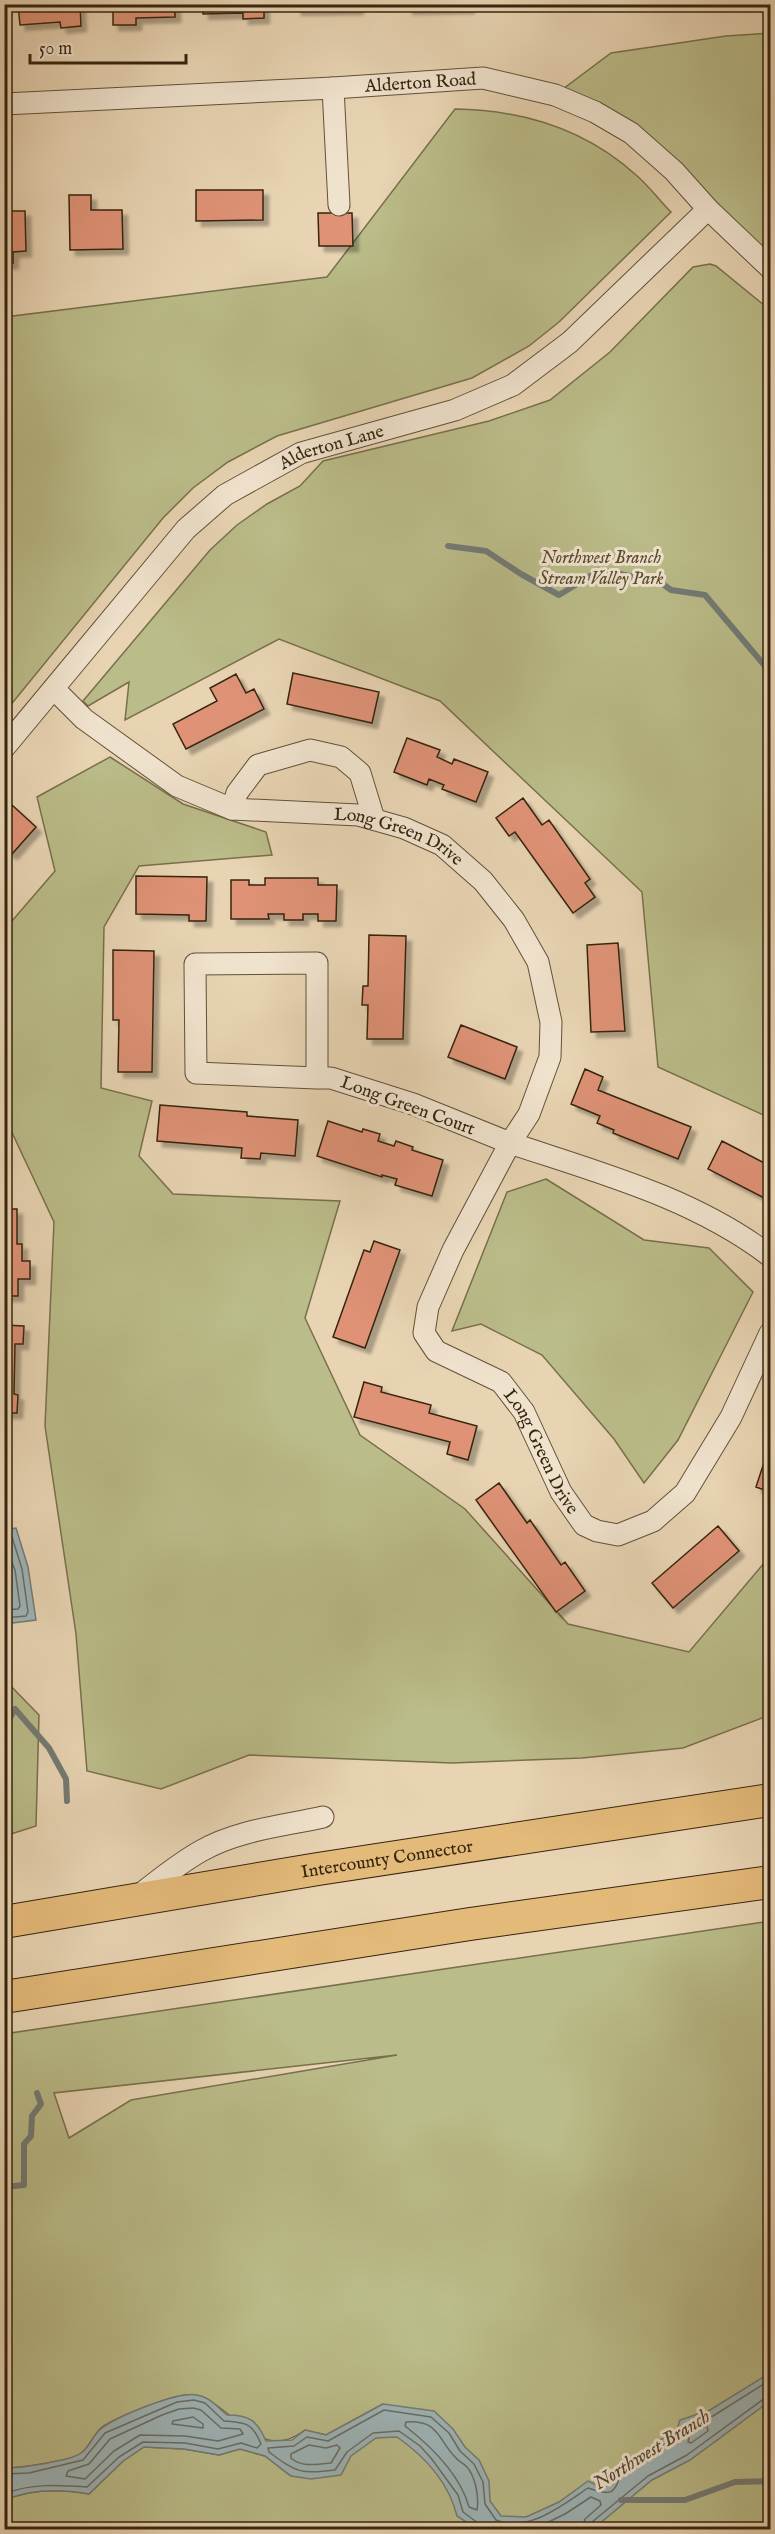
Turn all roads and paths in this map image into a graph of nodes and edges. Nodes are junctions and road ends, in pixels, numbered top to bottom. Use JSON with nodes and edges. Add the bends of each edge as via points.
{"nodes":[{"id":1,"x":333,"y":88,"type":"junction"},
{"id":2,"x":4,"y":104,"type":"edge"},
{"id":3,"x":339,"y":204,"type":"dead end"},
{"id":4,"x":708,"y":208,"type":"junction"},
{"id":5,"x":771,"y":268,"type":"edge"},
{"id":6,"x":54,"y":689,"type":"junction"},
{"id":7,"x":4,"y":748,"type":"edge"},
{"id":8,"x":232,"y":809,"type":"junction"},
{"id":9,"x":374,"y":819,"type":"junction"},
{"id":10,"x":317,"y":1078,"type":"junction"},
{"id":11,"x":510,"y":1143,"type":"junction"},
{"id":12,"x":771,"y":1256,"type":"edge"},
{"id":13,"x":771,"y":1333,"type":"edge"},
{"id":14,"x":771,"y":1800,"type":"edge"},
{"id":15,"x":323,"y":1817,"type":"dead end"},
{"id":16,"x":771,"y":1882,"type":"edge"},
{"id":17,"x":133,"y":1900,"type":"junction"},
{"id":18,"x":4,"y":1922,"type":"edge"},
{"id":19,"x":4,"y":1997,"type":"edge"}],
"edges":[{"from":1,"to":2,"type":"street","name":"Alderton Road"},
{"from":1,"to":3,"type":"street"},
{"from":1,"to":4,"type":"street","name":"Alderton Road","via":[[483,78],[555,94],[631,133]]},
{"from":4,"to":5,"type":"street","name":"Alderton Road"},
{"from":4,"to":6,"type":"street","name":"Alderton Lane","via":[[570,342],[513,384],[455,410],[301,453],[225,495],[186,529]]},
{"from":6,"to":7,"type":"street","name":"Alderton Lane"},
{"from":6,"to":8,"type":"street","name":"Long Green Drive","via":[[84,719],[177,786]]},
{"from":8,"to":9,"type":"street","name":"Long Green Drive"},
{"from":8,"to":9,"type":"street","via":[[237,793],[258,765],[310,750],[341,757],[360,773]]},
{"from":9,"to":11,"type":"street","name":"Long Green Drive","via":[[442,845],[483,881],[514,920],[538,962],[550,1022],[550,1057],[529,1114]]},
{"from":10,"to":10,"type":"street","name":"Long Green Court","via":[[196,1073],[195,964],[317,963]]},
{"from":10,"to":11,"type":"street","name":"Long Green Court","via":[[331,1078],[413,1104]]},
{"from":11,"to":12,"type":"street","via":[[664,1195],[742,1236]]},
{"from":11,"to":13,"type":"street","name":"Long Green Drive","via":[[453,1250],[428,1307],[424,1333],[436,1351],[501,1382],[524,1412],[561,1492],[584,1525],[618,1535],[653,1521],[686,1493],[731,1417]]},
{"from":14,"to":17,"type":"highway","name":"Intercounty Connector"},
{"from":15,"to":17,"type":"street","via":[[241,1835],[202,1850]]},
{"from":16,"to":19,"type":"highway","via":[[470,1924]]},
{"from":17,"to":18,"type":"highway","name":"Intercounty Connector"}]}
